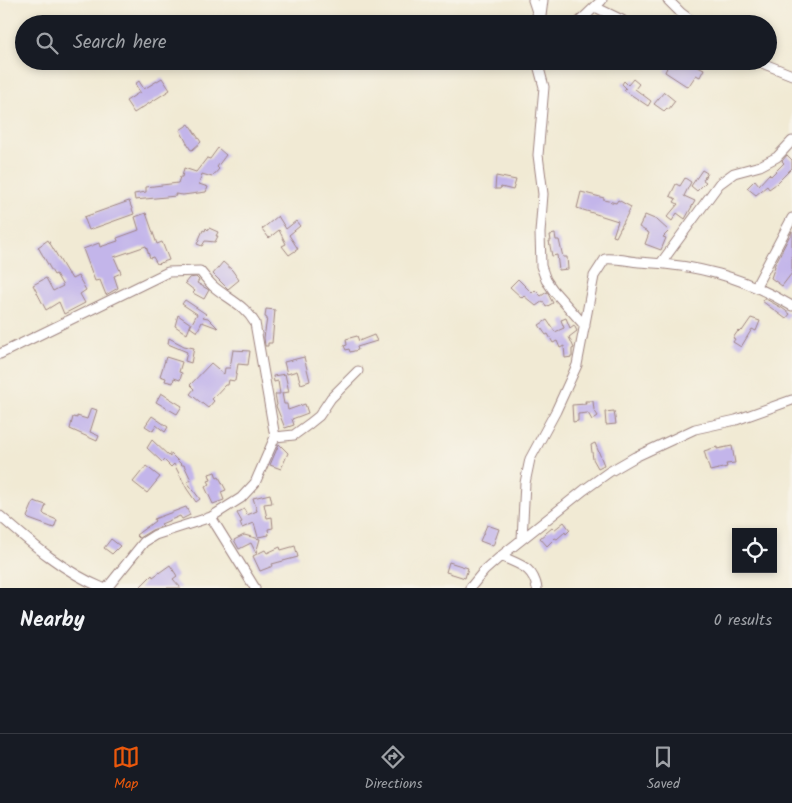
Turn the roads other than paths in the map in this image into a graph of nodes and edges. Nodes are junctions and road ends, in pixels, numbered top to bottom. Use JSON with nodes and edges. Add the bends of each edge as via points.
{"nodes":[{"id":1,"x":533,"y":0,"type":"edge"},
{"id":2,"x":544,"y":0,"type":"edge"},
{"id":3,"x":602,"y":0,"type":"edge"},
{"id":4,"x":668,"y":0,"type":"edge"},
{"id":5,"x":595,"y":7,"type":"junction"},
{"id":6,"x":538,"y":15,"type":"edge"},
{"id":7,"x":541,"y":15,"type":"edge"},
{"id":8,"x":587,"y":15,"type":"edge"},
{"id":9,"x":612,"y":15,"type":"edge"},
{"id":10,"x":684,"y":15,"type":"edge"},
{"id":11,"x":777,"y":69,"type":"edge"},
{"id":12,"x":539,"y":70,"type":"edge"},
{"id":13,"x":792,"y":75,"type":"edge"},
{"id":14,"x":792,"y":141,"type":"edge"},
{"id":15,"x":792,"y":218,"type":"edge"},
{"id":16,"x":661,"y":263,"type":"junction"},
{"id":17,"x":756,"y":286,"type":"junction"},
{"id":18,"x":792,"y":306,"type":"edge"},
{"id":19,"x":585,"y":326,"type":"junction"},
{"id":20,"x":0,"y":354,"type":"edge"},
{"id":21,"x":358,"y":371,"type":"dead end"},
{"id":22,"x":792,"y":400,"type":"edge"},
{"id":23,"x":275,"y":438,"type":"junction"},
{"id":24,"x":0,"y":516,"type":"edge"},
{"id":25,"x":211,"y":517,"type":"junction"},
{"id":26,"x":522,"y":539,"type":"junction"},
{"id":27,"x":501,"y":556,"type":"junction"},
{"id":28,"x":105,"y":588,"type":"edge"},
{"id":29,"x":256,"y":588,"type":"edge"},
{"id":30,"x":470,"y":588,"type":"edge"},
{"id":31,"x":537,"y":588,"type":"edge"}],
"edges":[{"from":1,"to":6,"type":"street"},
{"from":2,"to":7,"type":"street"},
{"from":3,"to":5,"type":"street"},
{"from":4,"to":10,"type":"street"},
{"from":5,"to":8,"type":"street"},
{"from":5,"to":9,"type":"street"},
{"from":11,"to":13,"type":"street"},
{"from":12,"to":19,"type":"street","via":[[544,87],[538,155],[543,194],[542,266],[552,290]]},
{"from":14,"to":16,"type":"street","via":[[777,157],[760,166],[734,173],[719,184]]},
{"from":15,"to":17,"type":"street"},
{"from":16,"to":17,"type":"street","via":[[703,269]]},
{"from":16,"to":19,"type":"street","via":[[605,260],[594,276]]},
{"from":17,"to":18,"type":"street"},
{"from":19,"to":26,"type":"street","via":[[577,365],[530,459],[525,483]]},
{"from":20,"to":23,"type":"street","via":[[168,272],[200,271],[213,286],[238,303],[255,323]]},
{"from":21,"to":23,"type":"street","via":[[331,398],[319,416],[294,435]]},
{"from":22,"to":26,"type":"street","via":[[736,420],[695,429],[635,457],[603,476]]},
{"from":23,"to":25,"type":"street","via":[[255,484],[242,498]]},
{"from":24,"to":28,"type":"street","via":[[61,566]]},
{"from":25,"to":28,"type":"street","via":[[155,535],[144,542]]},
{"from":25,"to":29,"type":"street"},
{"from":26,"to":27,"type":"street"},
{"from":27,"to":30,"type":"street"},
{"from":27,"to":31,"type":"street","via":[[528,569],[535,577]]}]}
